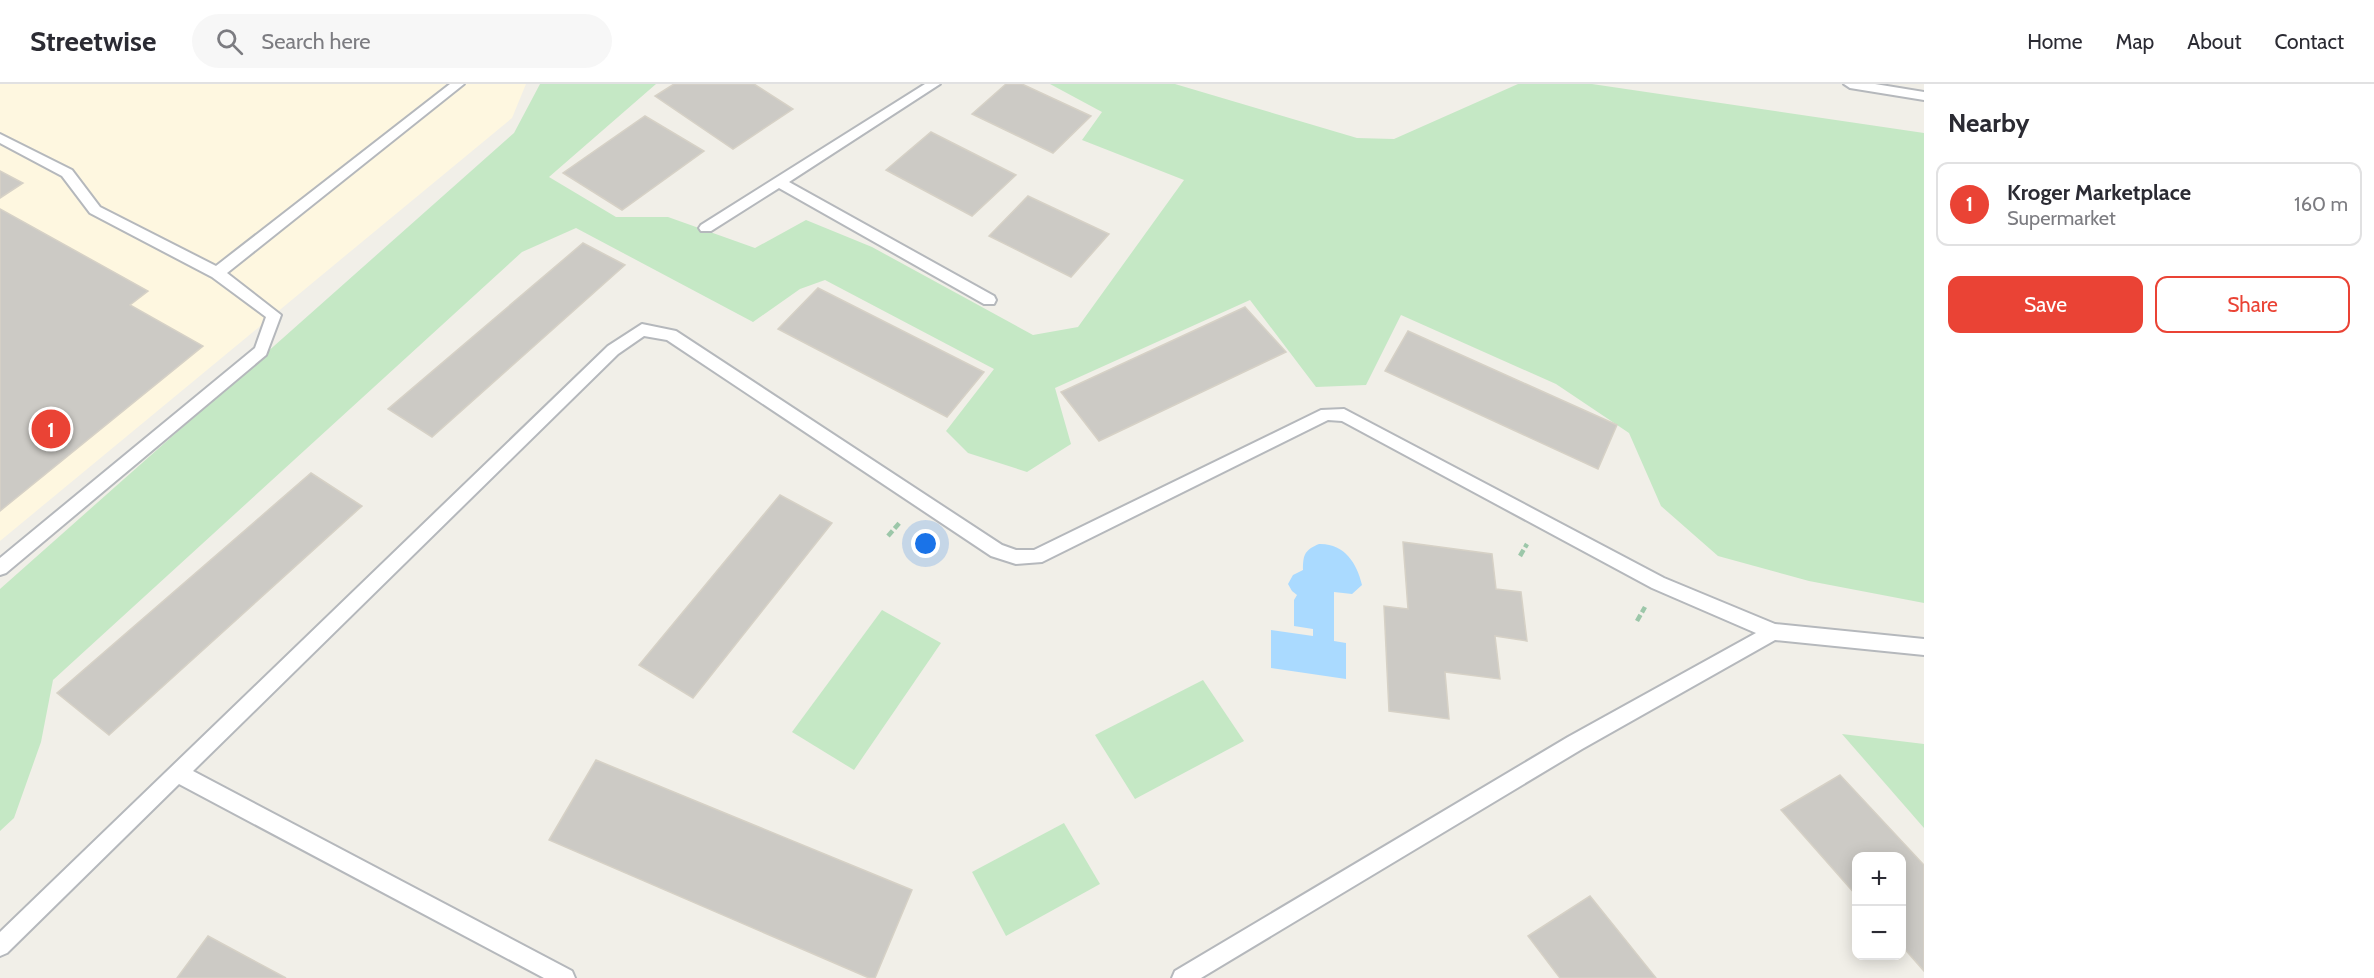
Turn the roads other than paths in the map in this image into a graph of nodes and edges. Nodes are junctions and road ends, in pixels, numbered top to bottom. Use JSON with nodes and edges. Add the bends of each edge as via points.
{"nodes":[{"id":1,"x":458,"y":84,"type":"edge"},
{"id":2,"x":934,"y":84,"type":"edge"},
{"id":3,"x":1851,"y":84,"type":"edge"},
{"id":4,"x":1924,"y":96,"type":"edge"},
{"id":5,"x":0,"y":138,"type":"edge"},
{"id":6,"x":778,"y":182,"type":"junction"},
{"id":7,"x":706,"y":228,"type":"dead end"},
{"id":8,"x":216,"y":273,"type":"junction"},
{"id":9,"x":989,"y":300,"type":"dead end"},
{"id":10,"x":0,"y":568,"type":"edge"},
{"id":11,"x":1774,"y":632,"type":"junction"},
{"id":12,"x":1924,"y":647,"type":"edge"},
{"id":13,"x":177,"y":773,"type":"junction"},
{"id":14,"x":0,"y":946,"type":"edge"},
{"id":15,"x":565,"y":978,"type":"edge"},
{"id":16,"x":1182,"y":978,"type":"edge"}],
"edges":[{"from":1,"to":8,"type":"lane"},
{"from":2,"to":6,"type":"lane"},
{"from":3,"to":4,"type":"lane"},
{"from":5,"to":8,"type":"lane","via":[[67,173],[95,210]]},
{"from":6,"to":7,"type":"lane"},
{"from":6,"to":9,"type":"lane"},
{"from":8,"to":10,"type":"lane","via":[[274,315],[261,351]]},
{"from":11,"to":12,"type":"lane"},
{"from":11,"to":13,"type":"lane","via":[[1658,583],[1344,416],[1326,414],[1036,557],[997,552],[671,335],[642,330],[613,350]]},
{"from":11,"to":16,"type":"lane","via":[[1575,743]]},
{"from":13,"to":14,"type":"lane"},
{"from":13,"to":15,"type":"lane"}]}
